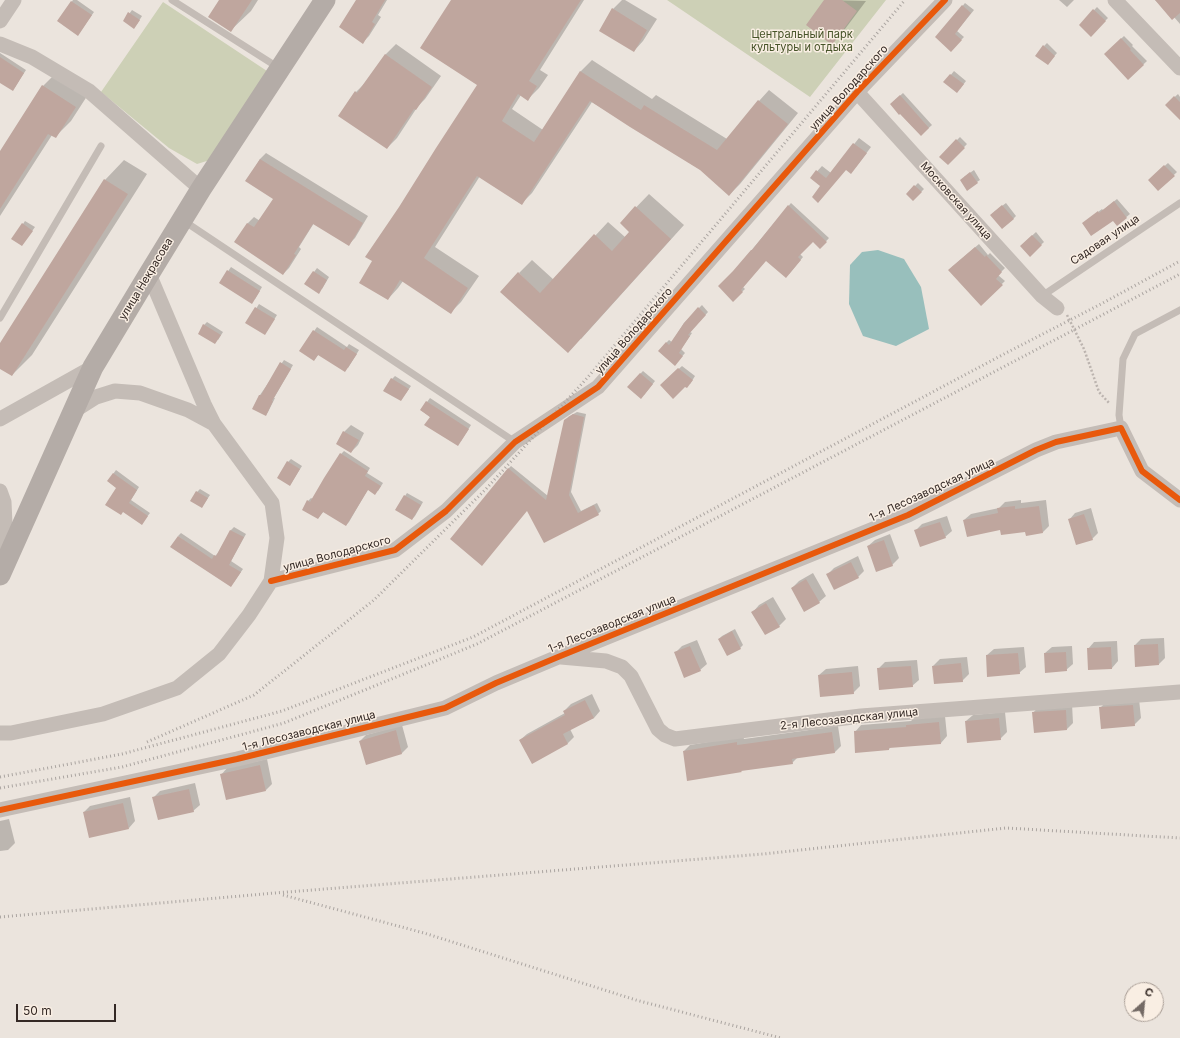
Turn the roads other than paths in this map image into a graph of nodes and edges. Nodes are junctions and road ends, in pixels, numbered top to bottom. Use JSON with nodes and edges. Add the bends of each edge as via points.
{"nodes":[{"id":1,"x":14,"y":0,"type":"edge"},
{"id":2,"x":172,"y":0,"type":"edge"},
{"id":3,"x":325,"y":0,"type":"edge"},
{"id":4,"x":945,"y":0,"type":"edge"},
{"id":5,"x":1115,"y":0,"type":"edge"},
{"id":6,"x":0,"y":21,"type":"edge"},
{"id":7,"x":0,"y":44,"type":"edge"},
{"id":8,"x":280,"y":68,"type":"junction"},
{"id":9,"x":1180,"y":68,"type":"edge"},
{"id":10,"x":857,"y":92,"type":"junction"},
{"id":11,"x":101,"y":146,"type":"dead end"},
{"id":12,"x":201,"y":189,"type":"junction"},
{"id":13,"x":1180,"y":203,"type":"edge"},
{"id":14,"x":182,"y":220,"type":"junction"},
{"id":15,"x":148,"y":274,"type":"junction"},
{"id":16,"x":1042,"y":296,"type":"junction"},
{"id":17,"x":1057,"y":308,"type":"road end"},
{"id":18,"x":1180,"y":310,"type":"edge"},
{"id":19,"x":0,"y":318,"type":"edge"},
{"id":20,"x":93,"y":367,"type":"junction"},
{"id":21,"x":74,"y":411,"type":"junction"},
{"id":22,"x":0,"y":419,"type":"edge"},
{"id":23,"x":1120,"y":422,"type":"junction"},
{"id":24,"x":214,"y":424,"type":"junction"},
{"id":25,"x":515,"y":442,"type":"junction"},
{"id":26,"x":0,"y":491,"type":"edge"},
{"id":27,"x":1180,"y":500,"type":"edge"},
{"id":28,"x":2,"y":571,"type":"edge"},
{"id":29,"x":271,"y":581,"type":"junction"},
{"id":30,"x":558,"y":656,"type":"junction"},
{"id":31,"x":1180,"y":692,"type":"edge"},
{"id":32,"x":0,"y":733,"type":"edge"},
{"id":33,"x":0,"y":810,"type":"edge"}],
"edges":[{"from":1,"to":6,"type":"street"},
{"from":2,"to":8,"type":"lane"},
{"from":3,"to":8,"type":"main road","name":"улица Некрасова"},
{"from":4,"to":10,"type":"street","name":"улица Володарского"},
{"from":5,"to":9,"type":"street"},
{"from":7,"to":12,"type":"street","via":[[32,57],[89,91]]},
{"from":8,"to":12,"type":"main road","name":"улица Некрасова"},
{"from":10,"to":16,"type":"street","name":"Московская улица"},
{"from":10,"to":25,"type":"street","name":"улица Володарского","via":[[598,387]]},
{"from":11,"to":19,"type":"lane"},
{"from":12,"to":14,"type":"main road","name":"улица Некрасова"},
{"from":13,"to":16,"type":"lane","name":"Садовая улица"},
{"from":14,"to":15,"type":"main road","name":"улица Некрасова"},
{"from":14,"to":25,"type":"lane"},
{"from":15,"to":20,"type":"main road","name":"улица Некрасова"},
{"from":15,"to":24,"type":"street"},
{"from":16,"to":17,"type":"street","name":"Московская улица"},
{"from":18,"to":23,"type":"lane","via":[[1135,334],[1123,359]]},
{"from":20,"to":21,"type":"main road","name":"улица Некрасова"},
{"from":20,"to":22,"type":"street"},
{"from":21,"to":24,"type":"street","via":[[96,397],[115,391],[140,393],[188,410]]},
{"from":21,"to":28,"type":"main road","name":"улица Некрасова"},
{"from":23,"to":27,"type":"street","via":[[1142,471]]},
{"from":23,"to":30,"type":"street","name":"1-я Лесозаводская улица","via":[[1036,450],[908,515]]},
{"from":24,"to":29,"type":"street","via":[[272,503],[277,538]]},
{"from":25,"to":29,"type":"street","name":"улица Володарского","via":[[446,510],[395,550]]},
{"from":26,"to":28,"type":"street","via":[[4,502],[5,524]]},
{"from":29,"to":32,"type":"street","via":[[219,654],[177,688],[104,714]]},
{"from":30,"to":31,"type":"street","name":"2-я Лесозаводская улица","via":[[606,661],[622,667],[631,676],[658,730],[674,739],[861,716]]},
{"from":30,"to":33,"type":"street","name":"1-я Лесозаводская улица","via":[[445,708],[237,759]]}]}
